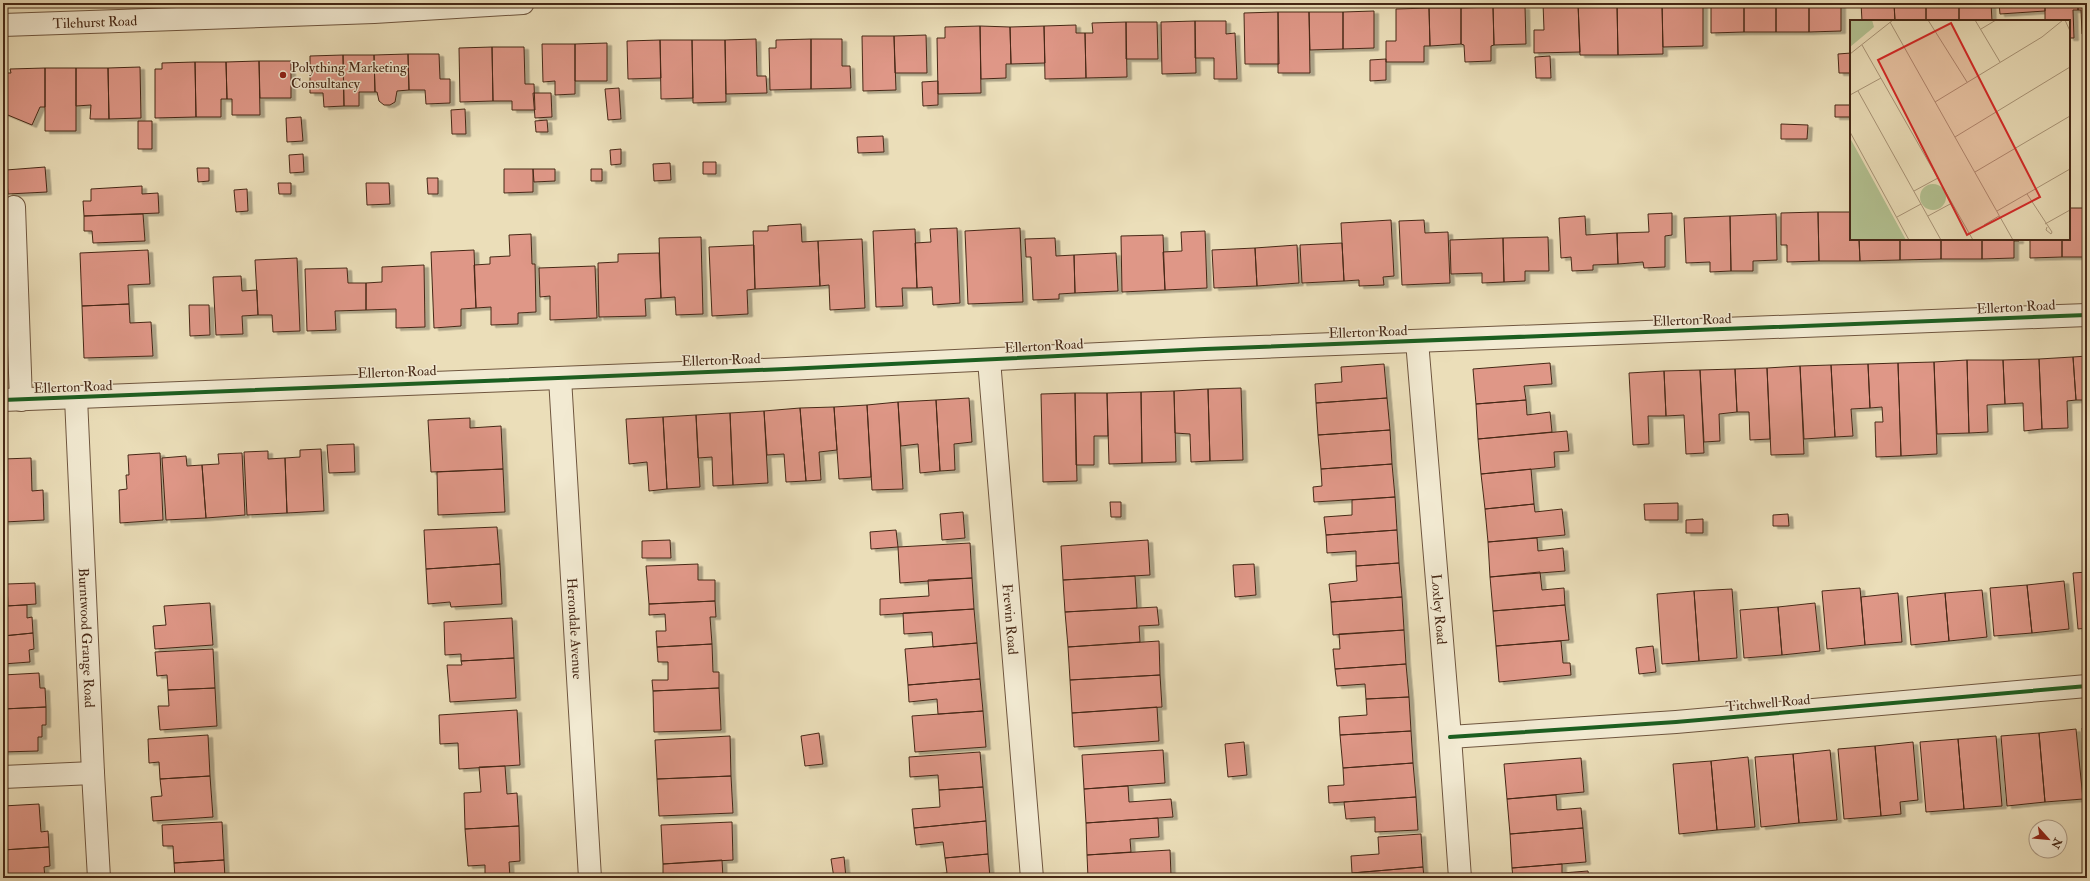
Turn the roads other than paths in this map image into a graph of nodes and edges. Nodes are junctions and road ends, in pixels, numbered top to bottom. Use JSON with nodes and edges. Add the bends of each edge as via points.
{"nodes":[{"id":1,"x":523,"y":3,"type":"edge"},
{"id":2,"x":374,"y":8,"type":"edge"},
{"id":3,"x":3,"y":25,"type":"edge"},
{"id":4,"x":14,"y":207,"type":"dead end"},
{"id":5,"x":2087,"y":315,"type":"edge"},
{"id":6,"x":1417,"y":341,"type":"junction"},
{"id":7,"x":989,"y":360,"type":"junction"},
{"id":8,"x":560,"y":378,"type":"junction"},
{"id":9,"x":76,"y":398,"type":"junction"},
{"id":10,"x":12,"y":400,"type":"edge"},
{"id":11,"x":2087,"y":686,"type":"edge"},
{"id":12,"x":1450,"y":737,"type":"junction"},
{"id":13,"x":92,"y":773,"type":"junction"},
{"id":14,"x":3,"y":777,"type":"edge"},
{"id":15,"x":99,"y":878,"type":"edge"},
{"id":16,"x":590,"y":878,"type":"edge"},
{"id":17,"x":1032,"y":878,"type":"edge"},
{"id":18,"x":1460,"y":878,"type":"edge"}],
"edges":[{"from":1,"to":2,"type":"street","name":"Tilehurst Road"},
{"from":2,"to":3,"type":"street","name":"Tilehurst Road"},
{"from":4,"to":10,"type":"street"},
{"from":5,"to":6,"type":"street","name":"Ellerton Road"},
{"from":6,"to":7,"type":"street","name":"Ellerton Road"},
{"from":6,"to":12,"type":"street","name":"Loxley Road"},
{"from":7,"to":8,"type":"street","name":"Ellerton Road"},
{"from":7,"to":17,"type":"street","name":"Frewin Road"},
{"from":8,"to":9,"type":"street","name":"Ellerton Road"},
{"from":8,"to":16,"type":"street","name":"Herondale Avenue"},
{"from":9,"to":10,"type":"street","name":"Ellerton Road"},
{"from":9,"to":13,"type":"street","name":"Burntwood Grange Road"},
{"from":11,"to":12,"type":"street","name":"Titchwell Road","via":[[1676,722]]},
{"from":12,"to":18,"type":"street","name":"Loxley Road"},
{"from":13,"to":14,"type":"street"},
{"from":13,"to":15,"type":"street","name":"Burntwood Grange Road"}]}
